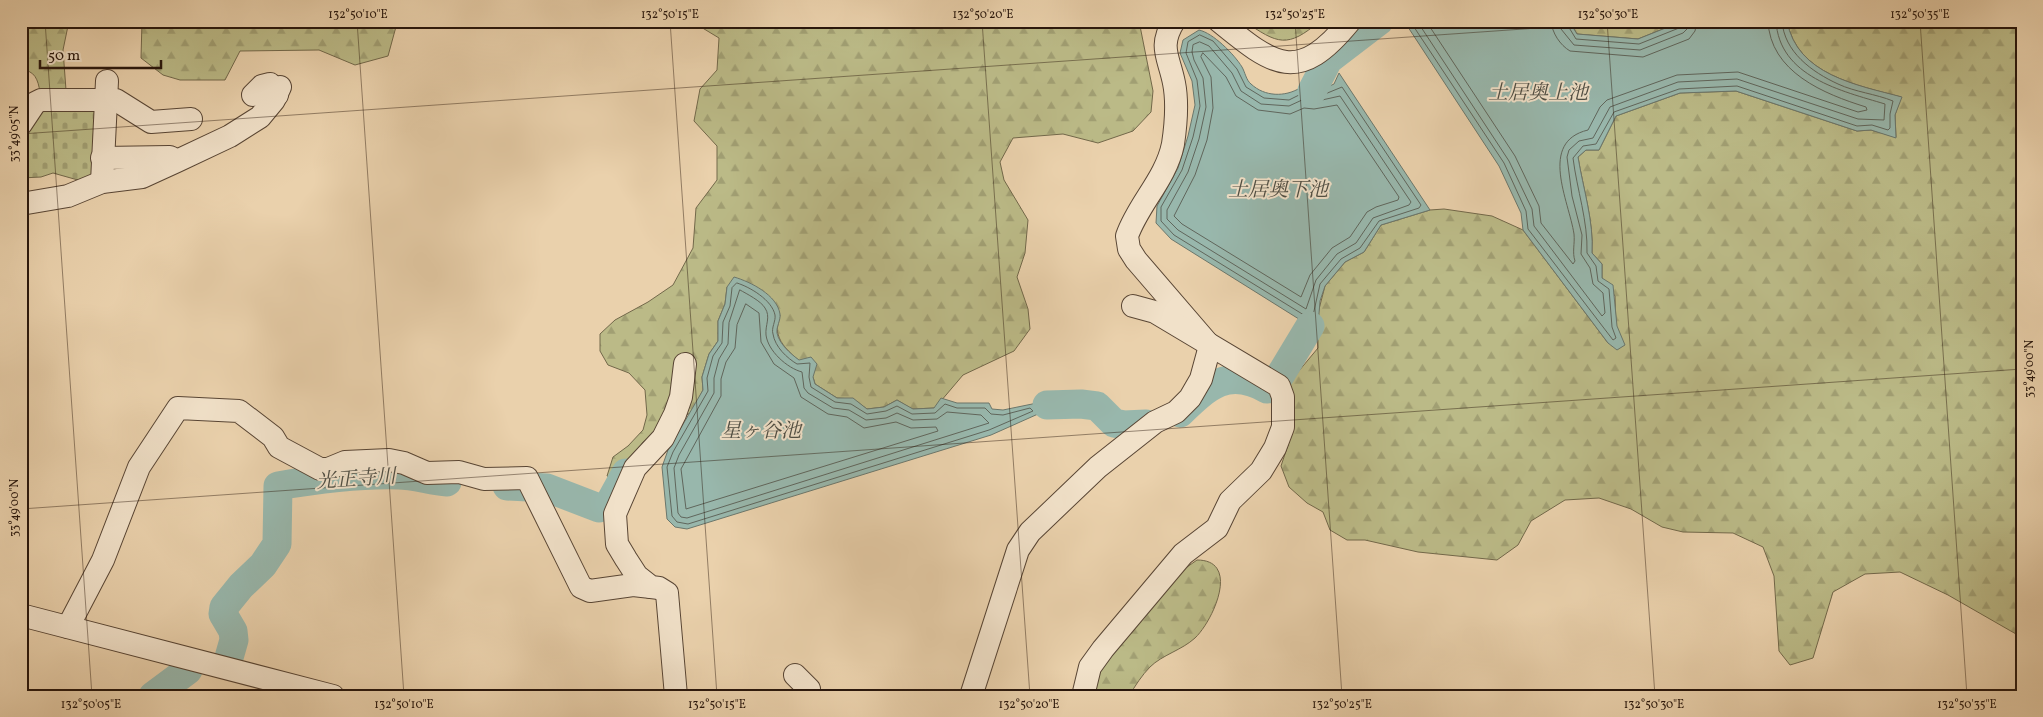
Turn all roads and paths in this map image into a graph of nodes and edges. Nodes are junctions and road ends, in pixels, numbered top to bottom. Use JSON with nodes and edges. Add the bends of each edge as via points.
{"nodes":[{"id":1,"x":1174,"y":21,"type":"edge"},
{"id":2,"x":1219,"y":21,"type":"edge"},
{"id":3,"x":1350,"y":21,"type":"edge"},
{"id":4,"x":106,"y":90,"type":"junction"},
{"id":5,"x":253,"y":94,"type":"dead end"},
{"id":6,"x":191,"y":119,"type":"dead end"},
{"id":7,"x":21,"y":124,"type":"edge"},
{"id":8,"x":102,"y":158,"type":"junction"},
{"id":9,"x":177,"y":161,"type":"junction"},
{"id":10,"x":102,"y":182,"type":"junction"},
{"id":11,"x":21,"y":204,"type":"edge"},
{"id":12,"x":1133,"y":306,"type":"dead end"},
{"id":13,"x":1210,"y":346,"type":"junction"},
{"id":14,"x":685,"y":364,"type":"dead end"},
{"id":15,"x":651,"y":587,"type":"junction"},
{"id":16,"x":22,"y":622,"type":"edge"},
{"id":17,"x":68,"y":627,"type":"junction"},
{"id":18,"x":795,"y":675,"type":"dead end"},
{"id":19,"x":333,"y":696,"type":"edge"},
{"id":20,"x":676,"y":696,"type":"edge"},
{"id":21,"x":809,"y":696,"type":"edge"},
{"id":22,"x":972,"y":696,"type":"edge"},
{"id":23,"x":1083,"y":696,"type":"edge"}],
"edges":[{"from":1,"to":13,"type":"street","via":[[1167,33],[1165,47],[1177,103],[1173,144],[1166,168],[1127,236],[1129,249],[1136,260]]},
{"from":2,"to":3,"type":"street","via":[[1258,53],[1281,62],[1298,62],[1313,57],[1331,44]]},
{"from":4,"to":6,"type":"street","via":[[151,122]]},
{"from":4,"to":7,"type":"street","via":[[41,100],[35,103]]},
{"from":4,"to":8,"type":"street"},
{"from":5,"to":9,"type":"street","via":[[270,84],[278,91],[260,117],[230,136]]},
{"from":8,"to":9,"type":"street","via":[[170,157]]},
{"from":8,"to":10,"type":"street"},
{"from":9,"to":10,"type":"street","via":[[142,177]]},
{"from":10,"to":11,"type":"street","via":[[68,196]]},
{"from":12,"to":13,"type":"street","via":[[1155,312]]},
{"from":13,"to":22,"type":"street","via":[[1201,379],[1190,398],[1176,412],[1155,422],[1098,467],[1030,532],[1018,550]]},
{"from":13,"to":23,"type":"street","via":[[1272,382],[1282,397],[1283,427],[1261,471],[1230,501],[1218,528],[1183,554],[1102,649],[1090,667]]},
{"from":14,"to":15,"type":"street","via":[[681,397],[663,438],[635,468],[615,514],[617,544],[637,576]]},
{"from":15,"to":17,"type":"street","via":[[633,585],[590,591],[581,587],[527,478],[484,479],[459,472],[427,473],[389,460],[345,462],[320,469],[279,447],[273,437],[239,411],[178,408],[139,467],[103,560]]},
{"from":15,"to":20,"type":"street","via":[[667,593]]},
{"from":16,"to":17,"type":"street"},
{"from":17,"to":19,"type":"street"},
{"from":18,"to":21,"type":"street","via":[[808,689]]}]}
